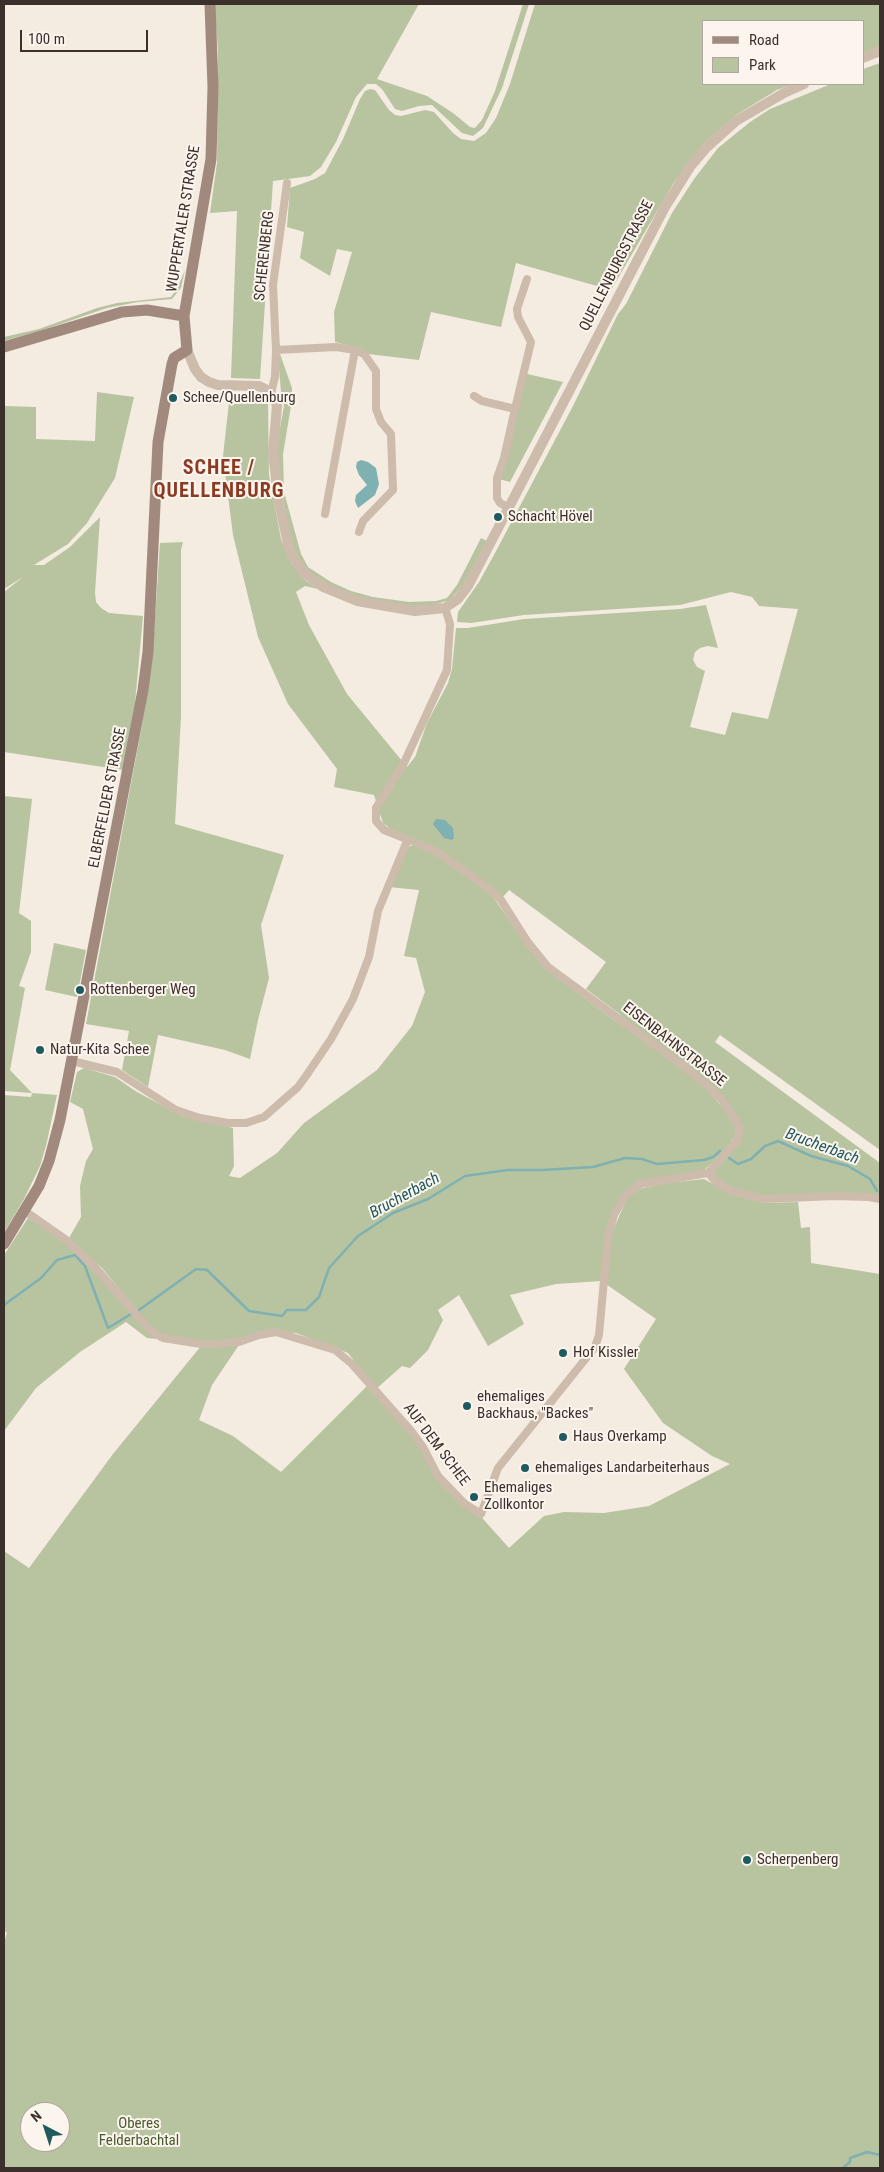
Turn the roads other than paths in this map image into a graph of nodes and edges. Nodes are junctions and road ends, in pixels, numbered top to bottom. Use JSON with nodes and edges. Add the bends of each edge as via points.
{"nodes":[{"id":1,"x":210,"y":4,"type":"edge"},
{"id":2,"x":880,"y":51,"type":"edge"},
{"id":3,"x":864,"y":58,"type":"edge"},
{"id":4,"x":802,"y":85,"type":"edge"},
{"id":5,"x":287,"y":182,"type":"dead end"},
{"id":6,"x":527,"y":280,"type":"dead end"},
{"id":7,"x":184,"y":316,"type":"junction"},
{"id":8,"x":4,"y":347,"type":"edge"},
{"id":9,"x":187,"y":350,"type":"junction"},
{"id":10,"x":276,"y":350,"type":"junction"},
{"id":11,"x":355,"y":350,"type":"junction"},
{"id":12,"x":270,"y":392,"type":"junction"},
{"id":13,"x":474,"y":396,"type":"dead end"},
{"id":14,"x":515,"y":409,"type":"junction"},
{"id":15,"x":510,"y":508,"type":"junction"},
{"id":16,"x":325,"y":514,"type":"dead end"},
{"id":17,"x":359,"y":532,"type":"dead end"},
{"id":18,"x":439,"y":609,"type":"junction"},
{"id":19,"x":407,"y":841,"type":"junction"},
{"id":20,"x":72,"y":1061,"type":"junction"},
{"id":21,"x":708,"y":1174,"type":"junction"},
{"id":22,"x":880,"y":1199,"type":"edge"},
{"id":23,"x":25,"y":1211,"type":"junction"},
{"id":24,"x":4,"y":1244,"type":"edge"}],
"edges":[{"from":1,"to":7,"type":"main road","name":"WUPPERTALER STRASSE","via":[[211,159]]},
{"from":2,"to":3,"type":"street"},
{"from":4,"to":15,"type":"street","name":"QUELLENBURGSTRASSE","via":[[736,121],[690,167],[665,207]]},
{"from":5,"to":10,"type":"street","name":"SCHERENBERG","via":[[273,285]]},
{"from":6,"to":14,"type":"street","via":[[517,309],[531,342]]},
{"from":7,"to":8,"type":"main road","via":[[147,310],[122,312]]},
{"from":7,"to":9,"type":"main road","name":"WUPPERTALER STRASSE"},
{"from":9,"to":12,"type":"street","name":"WUPPERTALER STRASSE","via":[[201,376],[209,382],[259,386]]},
{"from":9,"to":20,"type":"main road","name":"ELBERFELDER STRASSE","via":[[174,358],[161,424],[143,690]]},
{"from":10,"to":11,"type":"street","via":[[336,347]]},
{"from":10,"to":12,"type":"street","name":"SCHERENBERG","via":[[275,377]]},
{"from":11,"to":16,"type":"street"},
{"from":11,"to":17,"type":"street","via":[[364,354],[376,370],[376,409],[391,434],[393,490],[363,521]]},
{"from":12,"to":18,"type":"street","via":[[276,406],[273,452],[276,490],[285,534],[298,566],[323,587],[357,601],[396,609]]},
{"from":13,"to":14,"type":"street"},
{"from":14,"to":15,"type":"street","via":[[497,478],[497,498]]},
{"from":15,"to":18,"type":"street","name":"QUELLENBURGSTRASSE","via":[[464,591],[454,603]]},
{"from":18,"to":19,"type":"street","via":[[450,624],[447,670],[403,766],[376,808],[379,826]]},
{"from":19,"to":20,"type":"street","via":[[378,911],[369,957],[353,999],[332,1039],[298,1087],[264,1117],[246,1123],[200,1118],[176,1110],[116,1072]]},
{"from":19,"to":21,"type":"street","name":"EISENBAHNSTRASSE","via":[[436,851],[492,890],[548,967],[678,1062],[722,1100],[740,1128],[737,1140]]},
{"from":20,"to":23,"type":"main road","name":"ELBERFELDER STRASSE","via":[[53,1148],[39,1186]]},
{"from":21,"to":22,"type":"street","via":[[732,1191],[764,1199],[834,1196]]},
{"from":21,"to":23,"type":"street","name":"AUF DEM SCHEE","via":[[640,1184],[624,1197],[608,1236],[595,1348],[498,1468],[481,1514],[465,1504],[438,1476],[412,1432],[352,1364],[335,1350],[276,1332],[218,1344],[163,1338],[150,1330],[66,1239]]},
{"from":23,"to":24,"type":"main road","name":"ELBERFELDER STRASSE"}]}
